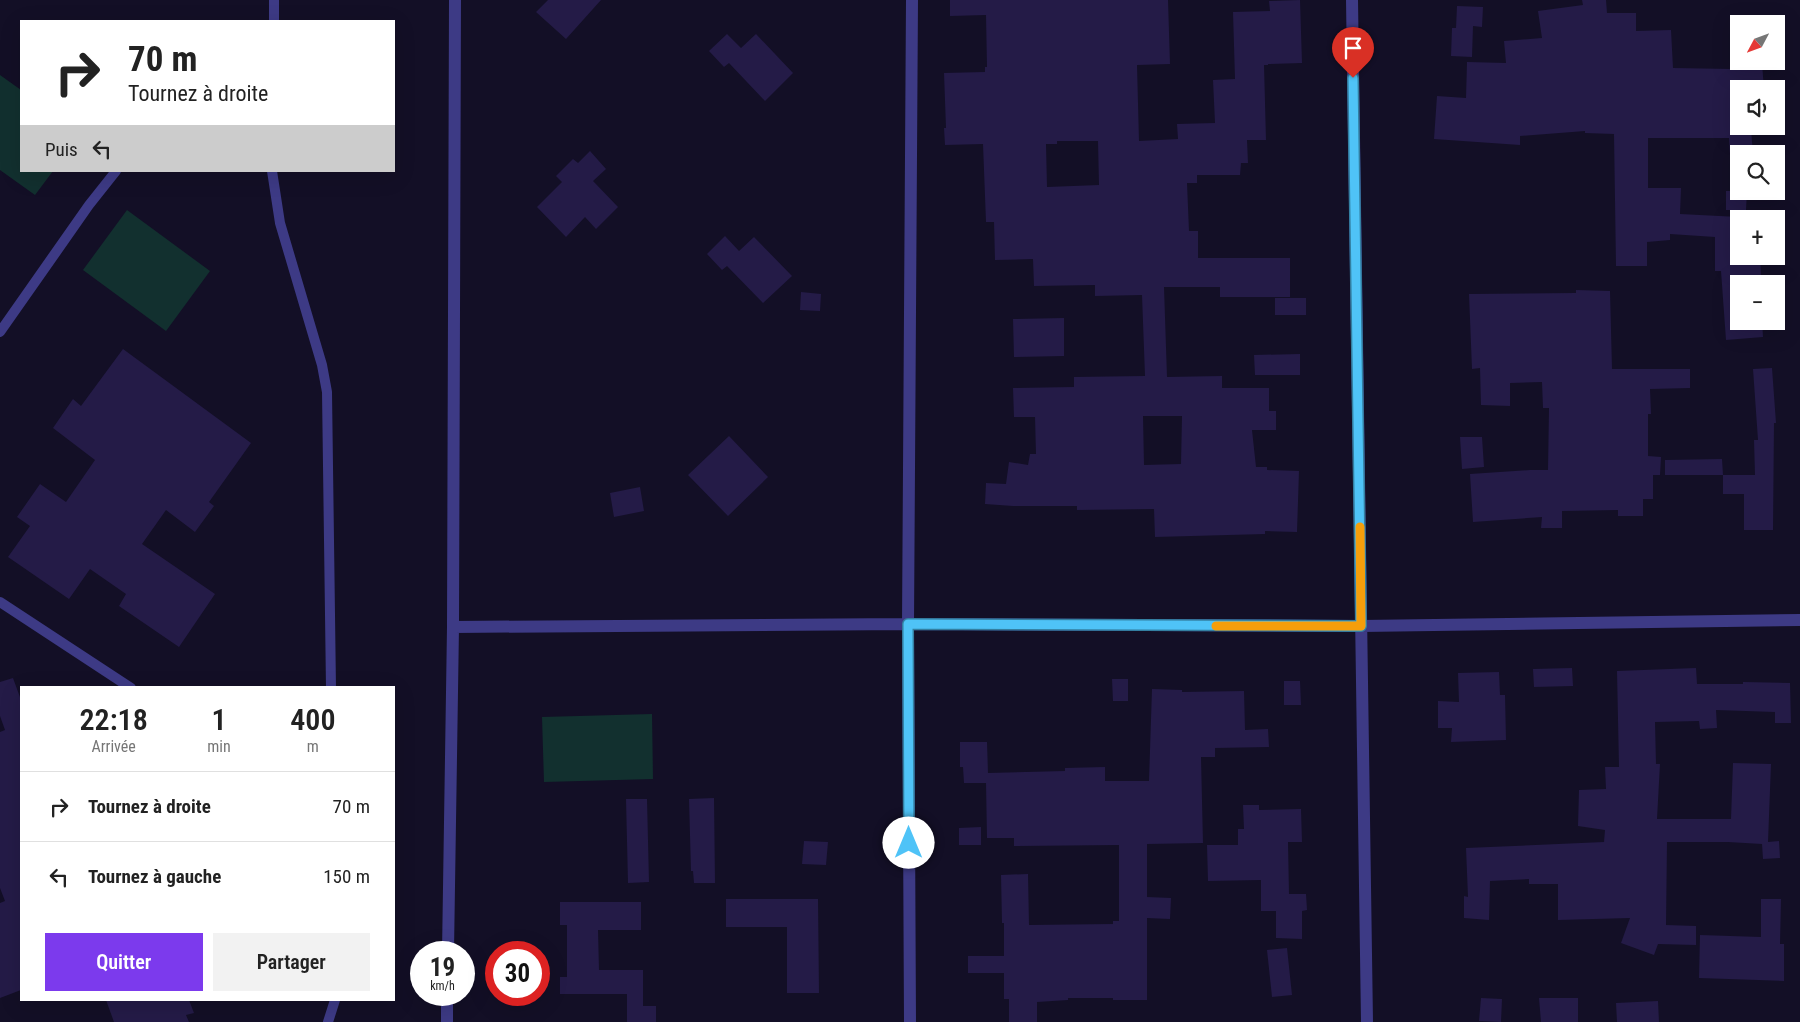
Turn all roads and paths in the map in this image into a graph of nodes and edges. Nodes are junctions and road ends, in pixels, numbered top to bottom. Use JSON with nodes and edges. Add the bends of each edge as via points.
{"nodes":[{"id":1,"x":274,"y":0,"type":"edge"},
{"id":2,"x":455,"y":0,"type":"edge"},
{"id":3,"x":912,"y":0,"type":"edge"},
{"id":4,"x":1352,"y":0,"type":"edge"},
{"id":5,"x":274,"y":20,"type":"edge"},
{"id":6,"x":115,"y":172,"type":"edge"},
{"id":7,"x":272,"y":172,"type":"edge"},
{"id":8,"x":0,"y":332,"type":"edge"},
{"id":9,"x":0,"y":602,"type":"edge"},
{"id":10,"x":1800,"y":620,"type":"edge"},
{"id":11,"x":908,"y":624,"type":"junction"},
{"id":12,"x":1361,"y":626,"type":"junction"},
{"id":13,"x":453,"y":627,"type":"junction"},
{"id":14,"x":128,"y":686,"type":"edge"},
{"id":15,"x":331,"y":686,"type":"edge"},
{"id":16,"x":448,"y":941,"type":"edge"},
{"id":17,"x":335,"y":1001,"type":"edge"},
{"id":18,"x":447,"y":1006,"type":"edge"},
{"id":19,"x":328,"y":1022,"type":"edge"},
{"id":20,"x":446,"y":1022,"type":"edge"},
{"id":21,"x":910,"y":1022,"type":"edge"},
{"id":22,"x":1367,"y":1022,"type":"edge"}],
"edges":[{"from":1,"to":5,"type":"lane"},
{"from":2,"to":13,"type":"street"},
{"from":3,"to":11,"type":"street"},
{"from":4,"to":12,"type":"street"},
{"from":6,"to":8,"type":"lane"},
{"from":7,"to":15,"type":"lane","via":[[280,223],[322,365],[326,392]]},
{"from":9,"to":14,"type":"lane"},
{"from":10,"to":12,"type":"street"},
{"from":11,"to":12,"type":"street"},
{"from":11,"to":13,"type":"street"},
{"from":11,"to":21,"type":"street"},
{"from":12,"to":22,"type":"street"},
{"from":13,"to":16,"type":"street"},
{"from":17,"to":19,"type":"lane"},
{"from":18,"to":20,"type":"street"}]}
